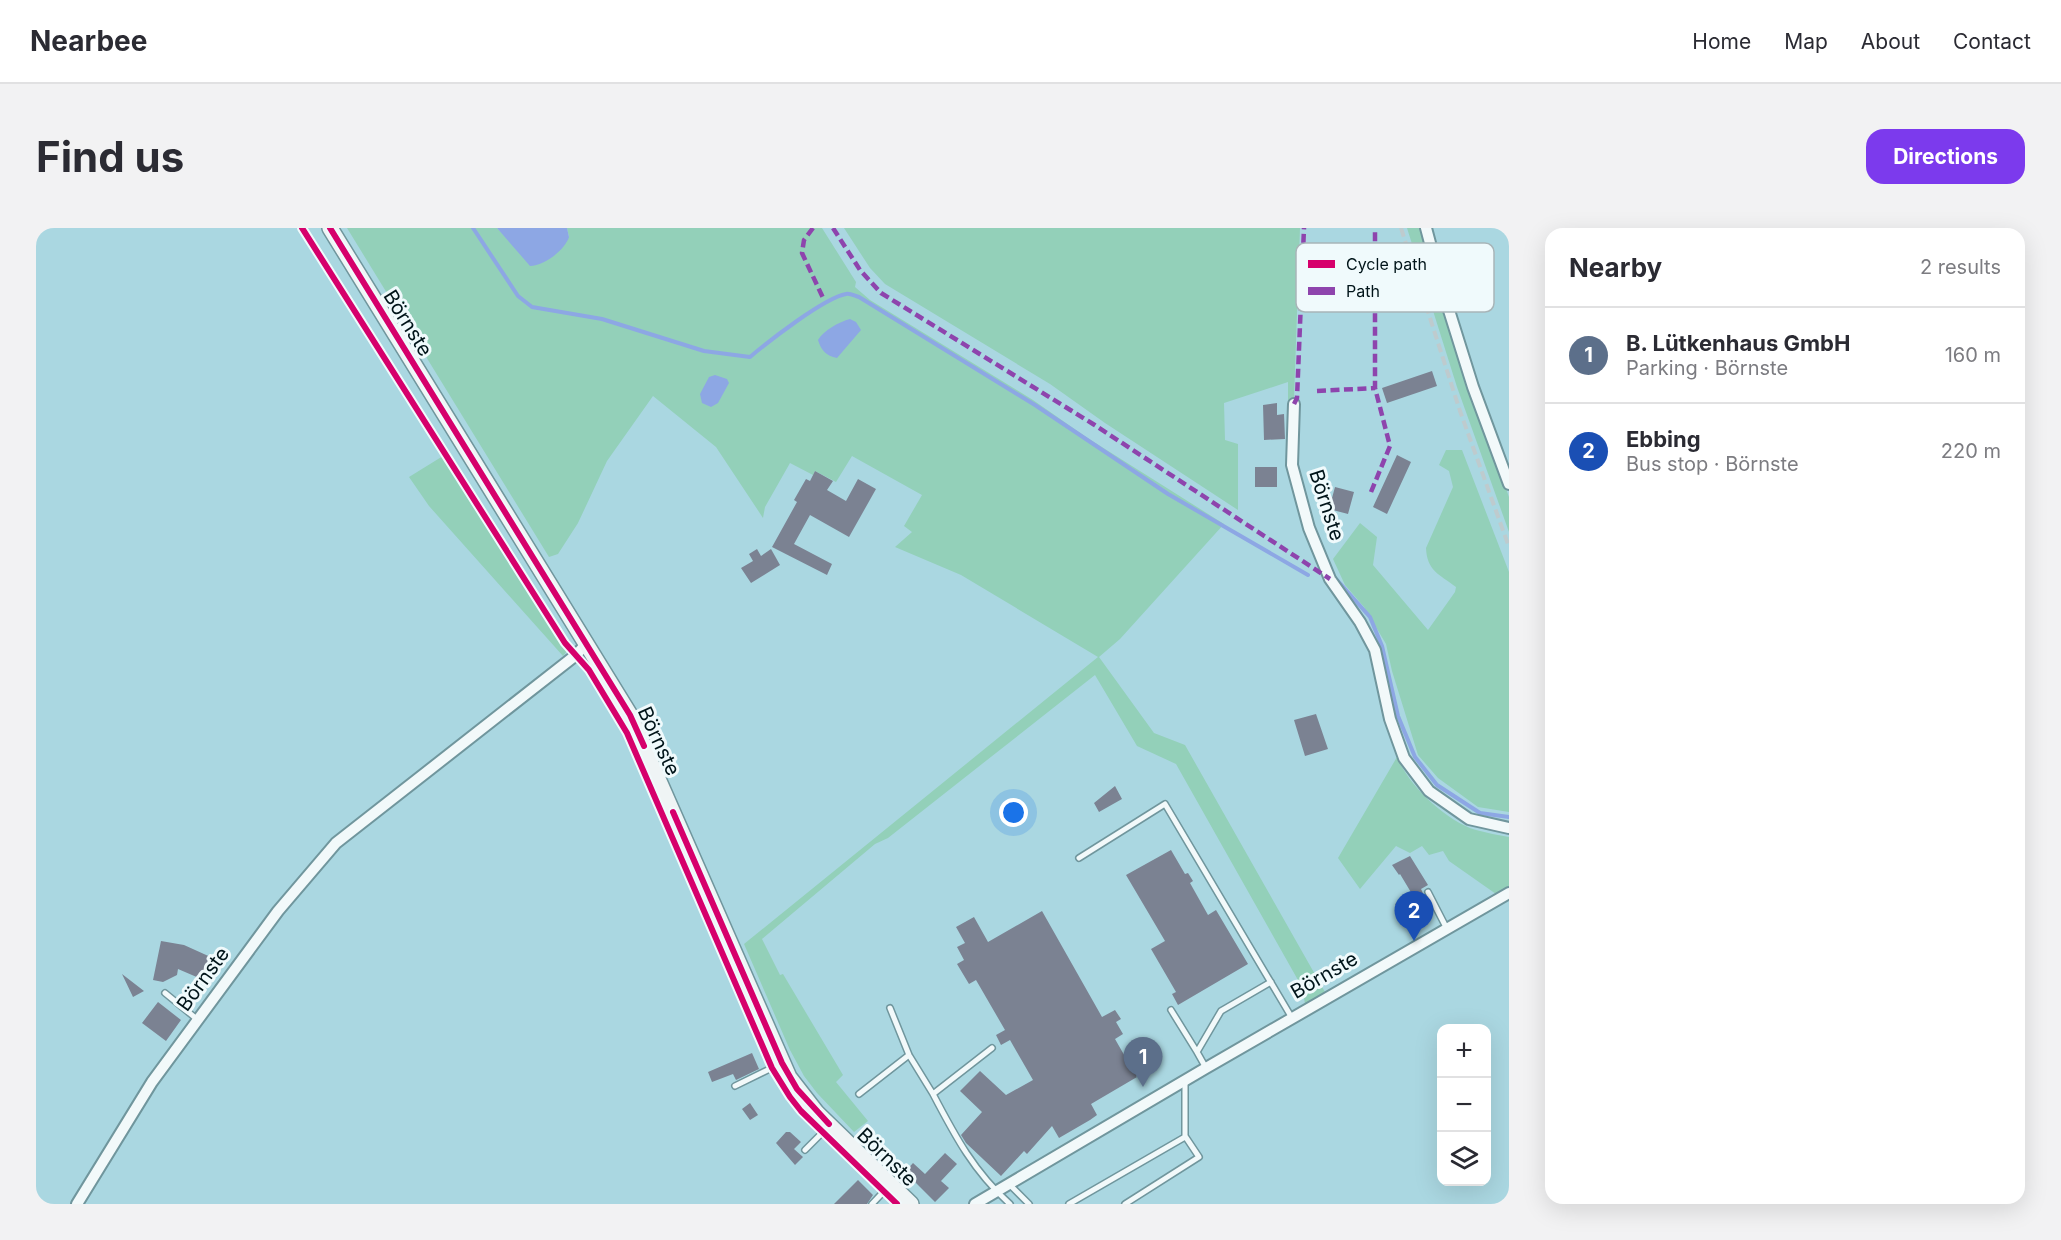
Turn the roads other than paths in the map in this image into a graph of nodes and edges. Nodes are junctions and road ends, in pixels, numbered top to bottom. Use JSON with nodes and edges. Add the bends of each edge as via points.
{"nodes":[{"id":1,"x":330,"y":228,"type":"edge"},
{"id":2,"x":1426,"y":228,"type":"edge"},
{"id":3,"x":1430,"y":243,"type":"edge"},
{"id":4,"x":1450,"y":312,"type":"edge"},
{"id":5,"x":1294,"y":404,"type":"dead end"},
{"id":6,"x":1509,"y":484,"type":"edge"},
{"id":7,"x":586,"y":644,"type":"junction"},
{"id":8,"x":1509,"y":828,"type":"edge"},
{"id":9,"x":1079,"y":858,"type":"dead end"},
{"id":10,"x":1428,"y":892,"type":"dead end"},
{"id":11,"x":1509,"y":893,"type":"edge"},
{"id":12,"x":1447,"y":928,"type":"junction"},
{"id":13,"x":1271,"y":982,"type":"junction"},
{"id":14,"x":165,"y":993,"type":"dead end"},
{"id":15,"x":890,"y":1008,"type":"dead end"},
{"id":16,"x":1171,"y":1010,"type":"dead end"},
{"id":17,"x":1292,"y":1018,"type":"junction"},
{"id":18,"x":198,"y":1020,"type":"junction"},
{"id":19,"x":992,"y":1048,"type":"dead end"},
{"id":20,"x":1197,"y":1052,"type":"junction"},
{"id":21,"x":909,"y":1055,"type":"junction"},
{"id":22,"x":782,"y":1064,"type":"junction"},
{"id":23,"x":1206,"y":1068,"type":"junction"},
{"id":24,"x":1185,"y":1081,"type":"junction"},
{"id":25,"x":735,"y":1086,"type":"dead end"},
{"id":26,"x":859,"y":1094,"type":"dead end"},
{"id":27,"x":933,"y":1094,"type":"junction"},
{"id":28,"x":830,"y":1125,"type":"junction"},
{"id":29,"x":1185,"y":1136,"type":"junction"},
{"id":30,"x":805,"y":1150,"type":"dead end"},
{"id":31,"x":890,"y":1184,"type":"junction"},
{"id":32,"x":1010,"y":1184,"type":"junction"},
{"id":33,"x":996,"y":1192,"type":"junction"},
{"id":34,"x":77,"y":1204,"type":"edge"},
{"id":35,"x":872,"y":1204,"type":"edge"},
{"id":36,"x":911,"y":1204,"type":"edge"},
{"id":37,"x":975,"y":1204,"type":"edge"},
{"id":38,"x":1010,"y":1204,"type":"edge"},
{"id":39,"x":1029,"y":1204,"type":"edge"},
{"id":40,"x":1070,"y":1204,"type":"edge"},
{"id":41,"x":1125,"y":1204,"type":"edge"}],
"edges":[{"from":1,"to":7,"type":"street","name":"Börnste"},
{"from":2,"to":3,"type":"street"},
{"from":4,"to":6,"type":"street"},
{"from":5,"to":8,"type":"street","name":"Börnste","via":[[1292,465],[1309,528],[1330,579],[1375,650],[1390,719],[1404,758],[1429,791],[1469,819]]},
{"from":7,"to":18,"type":"street","name":"Börnste","via":[[336,843],[278,911]]},
{"from":7,"to":22,"type":"street","name":"Börnste","via":[[630,715]]},
{"from":9,"to":13,"type":"lane","via":[[1165,804]]},
{"from":10,"to":12,"type":"lane"},
{"from":11,"to":12,"type":"street","name":"Börnste"},
{"from":12,"to":17,"type":"street","name":"Börnste"},
{"from":13,"to":17,"type":"lane"},
{"from":13,"to":20,"type":"lane","via":[[1221,1011]]},
{"from":14,"to":18,"type":"lane"},
{"from":15,"to":21,"type":"lane"},
{"from":16,"to":20,"type":"lane"},
{"from":17,"to":23,"type":"street","name":"Börnste"},
{"from":18,"to":34,"type":"street","name":"Börnste","via":[[152,1082]]},
{"from":19,"to":27,"type":"lane"},
{"from":20,"to":23,"type":"lane"},
{"from":21,"to":26,"type":"lane"},
{"from":21,"to":27,"type":"lane"},
{"from":22,"to":25,"type":"lane"},
{"from":22,"to":28,"type":"street","name":"Börnste","via":[[797,1089]]},
{"from":23,"to":24,"type":"street","name":"Börnste"},
{"from":24,"to":29,"type":"lane"},
{"from":24,"to":32,"type":"street","name":"Börnste"},
{"from":27,"to":33,"type":"lane","via":[[961,1147]]},
{"from":28,"to":30,"type":"lane"},
{"from":28,"to":31,"type":"street","name":"Börnste"},
{"from":29,"to":40,"type":"lane"},
{"from":29,"to":41,"type":"lane","via":[[1199,1157]]},
{"from":31,"to":35,"type":"lane"},
{"from":31,"to":36,"type":"street","name":"Börnste"},
{"from":32,"to":33,"type":"street","name":"Börnste"},
{"from":32,"to":39,"type":"lane"},
{"from":33,"to":37,"type":"street","name":"Börnste"},
{"from":33,"to":38,"type":"lane"}]}
